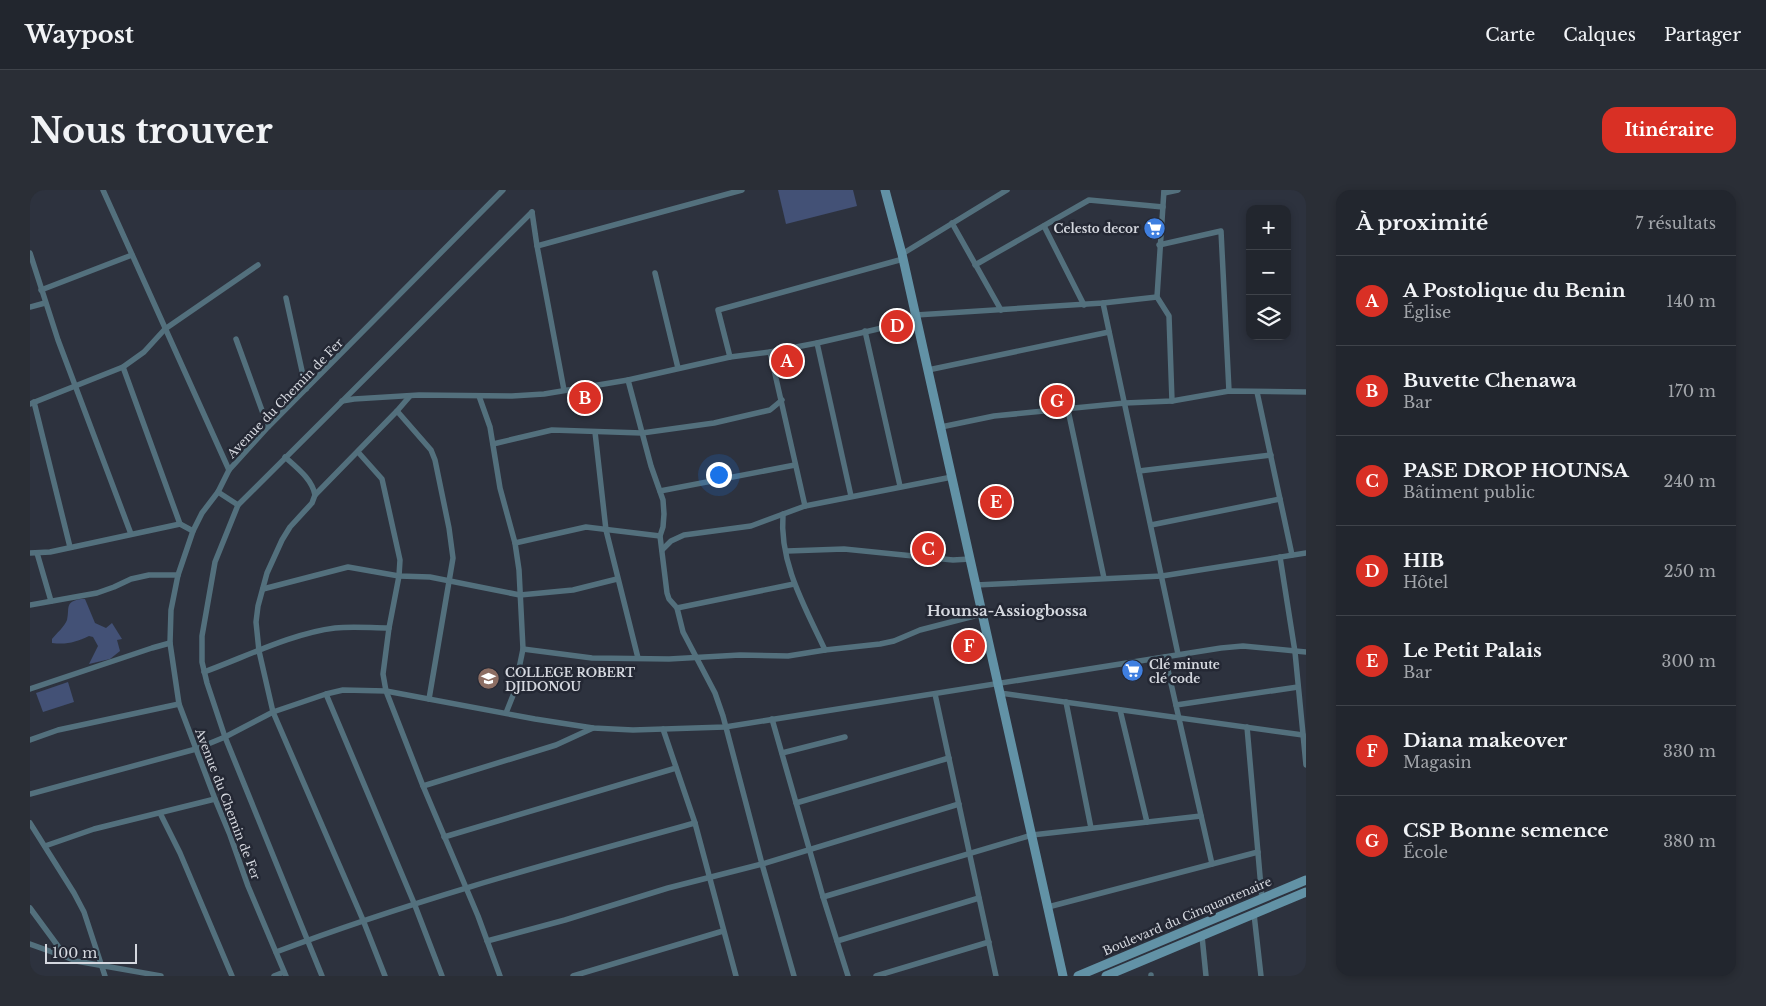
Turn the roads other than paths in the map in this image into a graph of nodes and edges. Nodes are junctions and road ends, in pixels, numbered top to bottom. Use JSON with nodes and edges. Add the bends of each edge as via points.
{"nodes":[{"id":1,"x":103,"y":190,"type":"edge"},
{"id":2,"x":503,"y":190,"type":"edge"},
{"id":3,"x":742,"y":190,"type":"edge"},
{"id":4,"x":885,"y":190,"type":"edge"},
{"id":5,"x":1006,"y":190,"type":"edge"},
{"id":6,"x":1178,"y":190,"type":"edge"},
{"id":7,"x":1164,"y":192,"type":"edge"},
{"id":8,"x":1163,"y":207,"type":"junction"},
{"id":9,"x":952,"y":223,"type":"junction"},
{"id":10,"x":1044,"y":226,"type":"junction"},
{"id":11,"x":1159,"y":245,"type":"junction"},
{"id":12,"x":537,"y":246,"type":"junction"},
{"id":13,"x":30,"y":253,"type":"edge"},
{"id":14,"x":132,"y":255,"type":"junction"},
{"id":15,"x":903,"y":257,"type":"junction"},
{"id":16,"x":258,"y":265,"type":"dead end"},
{"id":17,"x":975,"y":265,"type":"junction"},
{"id":18,"x":655,"y":273,"type":"dead end"},
{"id":19,"x":41,"y":290,"type":"junction"},
{"id":20,"x":1157,"y":297,"type":"junction"},
{"id":21,"x":286,"y":298,"type":"dead end"},
{"id":22,"x":45,"y":302,"type":"junction"},
{"id":23,"x":1103,"y":303,"type":"junction"},
{"id":24,"x":1084,"y":305,"type":"junction"},
{"id":25,"x":30,"y":307,"type":"edge"},
{"id":26,"x":1001,"y":310,"type":"junction"},
{"id":27,"x":916,"y":318,"type":"junction"},
{"id":28,"x":166,"y":329,"type":"junction"},
{"id":29,"x":865,"y":331,"type":"junction"},
{"id":30,"x":1109,"y":332,"type":"junction"},
{"id":31,"x":236,"y":339,"type":"dead end"},
{"id":32,"x":817,"y":343,"type":"junction"},
{"id":33,"x":770,"y":352,"type":"junction"},
{"id":34,"x":730,"y":358,"type":"junction"},
{"id":35,"x":123,"y":367,"type":"junction"},
{"id":36,"x":678,"y":368,"type":"junction"},
{"id":37,"x":928,"y":370,"type":"junction"},
{"id":38,"x":628,"y":380,"type":"junction"},
{"id":39,"x":75,"y":386,"type":"junction"},
{"id":40,"x":306,"y":389,"type":"junction"},
{"id":41,"x":564,"y":390,"type":"junction"},
{"id":42,"x":1229,"y":392,"type":"junction"},
{"id":43,"x":1257,"y":392,"type":"junction"},
{"id":44,"x":1306,"y":392,"type":"edge"},
{"id":45,"x":410,"y":396,"type":"junction"},
{"id":46,"x":479,"y":396,"type":"junction"},
{"id":47,"x":782,"y":400,"type":"junction"},
{"id":48,"x":342,"y":401,"type":"junction"},
{"id":49,"x":1172,"y":401,"type":"junction"},
{"id":50,"x":32,"y":403,"type":"edge"},
{"id":51,"x":1125,"y":403,"type":"junction"},
{"id":52,"x":1068,"y":410,"type":"junction"},
{"id":53,"x":397,"y":411,"type":"junction"},
{"id":54,"x":268,"y":427,"type":"junction"},
{"id":55,"x":941,"y":427,"type":"junction"},
{"id":56,"x":595,"y":432,"type":"junction"},
{"id":57,"x":642,"y":433,"type":"junction"},
{"id":58,"x":493,"y":444,"type":"junction"},
{"id":59,"x":358,"y":452,"type":"junction"},
{"id":60,"x":1271,"y":455,"type":"junction"},
{"id":61,"x":285,"y":458,"type":"junction"},
{"id":62,"x":795,"y":466,"type":"junction"},
{"id":63,"x":229,"y":470,"type":"junction"},
{"id":64,"x":1139,"y":471,"type":"junction"},
{"id":65,"x":952,"y":477,"type":"junction"},
{"id":66,"x":900,"y":486,"type":"junction"},
{"id":67,"x":660,"y":491,"type":"junction"},
{"id":68,"x":218,"y":492,"type":"junction"},
{"id":69,"x":315,"y":495,"type":"junction"},
{"id":70,"x":851,"y":496,"type":"junction"},
{"id":71,"x":1280,"y":499,"type":"junction"},
{"id":72,"x":238,"y":505,"type":"junction"},
{"id":73,"x":805,"y":506,"type":"junction"},
{"id":74,"x":783,"y":514,"type":"junction"},
{"id":75,"x":180,"y":524,"type":"junction"},
{"id":76,"x":1151,"y":525,"type":"junction"},
{"id":77,"x":193,"y":530,"type":"junction"},
{"id":78,"x":606,"y":530,"type":"junction"},
{"id":79,"x":131,"y":534,"type":"junction"},
{"id":80,"x":660,"y":536,"type":"junction"},
{"id":81,"x":515,"y":543,"type":"junction"},
{"id":82,"x":70,"y":547,"type":"junction"},
{"id":83,"x":662,"y":550,"type":"junction"},
{"id":84,"x":32,"y":552,"type":"edge"},
{"id":85,"x":787,"y":552,"type":"junction"},
{"id":86,"x":1306,"y":553,"type":"edge"},
{"id":87,"x":1292,"y":555,"type":"junction"},
{"id":88,"x":1280,"y":558,"type":"junction"},
{"id":89,"x":970,"y":559,"type":"junction"},
{"id":90,"x":178,"y":575,"type":"junction"},
{"id":91,"x":399,"y":576,"type":"junction"},
{"id":92,"x":1162,"y":576,"type":"junction"},
{"id":93,"x":1104,"y":578,"type":"junction"},
{"id":94,"x":618,"y":579,"type":"junction"},
{"id":95,"x":450,"y":581,"type":"junction"},
{"id":96,"x":794,"y":584,"type":"junction"},
{"id":97,"x":976,"y":585,"type":"junction"},
{"id":98,"x":263,"y":589,"type":"junction"},
{"id":99,"x":520,"y":594,"type":"junction"},
{"id":100,"x":51,"y":601,"type":"junction"},
{"id":101,"x":30,"y":605,"type":"edge"},
{"id":102,"x":677,"y":608,"type":"junction"},
{"id":103,"x":982,"y":614,"type":"junction"},
{"id":104,"x":389,"y":628,"type":"junction"},
{"id":105,"x":170,"y":643,"type":"junction"},
{"id":106,"x":524,"y":649,"type":"junction"},
{"id":107,"x":825,"y":650,"type":"junction"},
{"id":108,"x":259,"y":651,"type":"junction"},
{"id":109,"x":1295,"y":652,"type":"junction"},
{"id":110,"x":1306,"y":652,"type":"edge"},
{"id":111,"x":1178,"y":654,"type":"junction"},
{"id":112,"x":1165,"y":656,"type":"junction"},
{"id":113,"x":696,"y":657,"type":"junction"},
{"id":114,"x":638,"y":658,"type":"junction"},
{"id":115,"x":204,"y":672,"type":"junction"},
{"id":116,"x":1298,"y":687,"type":"junction"},
{"id":117,"x":30,"y":688,"type":"edge"},
{"id":118,"x":999,"y":689,"type":"junction"},
{"id":119,"x":386,"y":691,"type":"junction"},
{"id":120,"x":326,"y":694,"type":"junction"},
{"id":121,"x":935,"y":694,"type":"junction"},
{"id":122,"x":429,"y":698,"type":"junction"},
{"id":123,"x":1066,"y":702,"type":"junction"},
{"id":124,"x":179,"y":704,"type":"junction"},
{"id":125,"x":1176,"y":705,"type":"junction"},
{"id":126,"x":1120,"y":710,"type":"junction"},
{"id":127,"x":273,"y":712,"type":"junction"},
{"id":128,"x":506,"y":713,"type":"junction"},
{"id":129,"x":1179,"y":718,"type":"junction"},
{"id":130,"x":772,"y":719,"type":"junction"},
{"id":131,"x":725,"y":727,"type":"junction"},
{"id":132,"x":1247,"y":727,"type":"junction"},
{"id":133,"x":593,"y":728,"type":"junction"},
{"id":134,"x":662,"y":729,"type":"junction"},
{"id":135,"x":1303,"y":735,"type":"junction"},
{"id":136,"x":225,"y":737,"type":"junction"},
{"id":137,"x":845,"y":737,"type":"dead end"},
{"id":138,"x":30,"y":740,"type":"edge"},
{"id":139,"x":196,"y":749,"type":"junction"},
{"id":140,"x":782,"y":753,"type":"junction"},
{"id":141,"x":949,"y":758,"type":"junction"},
{"id":142,"x":1306,"y":765,"type":"edge"},
{"id":143,"x":676,"y":768,"type":"junction"},
{"id":144,"x":423,"y":786,"type":"junction"},
{"id":145,"x":30,"y":794,"type":"edge"},
{"id":146,"x":215,"y":799,"type":"junction"},
{"id":147,"x":796,"y":803,"type":"junction"},
{"id":148,"x":959,"y":804,"type":"junction"},
{"id":149,"x":160,"y":813,"type":"junction"},
{"id":150,"x":1201,"y":816,"type":"junction"},
{"id":151,"x":1147,"y":822,"type":"junction"},
{"id":152,"x":30,"y":823,"type":"edge"},
{"id":153,"x":694,"y":823,"type":"junction"},
{"id":154,"x":1091,"y":828,"type":"junction"},
{"id":155,"x":1032,"y":835,"type":"junction"},
{"id":156,"x":444,"y":837,"type":"junction"},
{"id":157,"x":45,"y":846,"type":"junction"},
{"id":158,"x":810,"y":848,"type":"junction"},
{"id":159,"x":1258,"y":852,"type":"junction"},
{"id":160,"x":970,"y":854,"type":"junction"},
{"id":161,"x":762,"y":864,"type":"junction"},
{"id":162,"x":1212,"y":864,"type":"junction"},
{"id":163,"x":709,"y":878,"type":"junction"},
{"id":164,"x":1306,"y":880,"type":"edge"},
{"id":165,"x":465,"y":888,"type":"junction"},
{"id":166,"x":1306,"y":892,"type":"edge"},
{"id":167,"x":823,"y":897,"type":"junction"},
{"id":168,"x":979,"y":898,"type":"junction"},
{"id":169,"x":1262,"y":899,"type":"junction"},
{"id":170,"x":414,"y":903,"type":"junction"},
{"id":171,"x":1048,"y":907,"type":"junction"},
{"id":172,"x":30,"y":908,"type":"edge"},
{"id":173,"x":1254,"y":914,"type":"junction"},
{"id":174,"x":363,"y":920,"type":"junction"},
{"id":175,"x":723,"y":931,"type":"junction"},
{"id":176,"x":1202,"y":936,"type":"junction"},
{"id":177,"x":308,"y":941,"type":"junction"},
{"id":178,"x":487,"y":941,"type":"junction"},
{"id":179,"x":837,"y":941,"type":"junction"},
{"id":180,"x":989,"y":942,"type":"junction"},
{"id":181,"x":30,"y":944,"type":"edge"},
{"id":182,"x":276,"y":952,"type":"junction"},
{"id":183,"x":66,"y":957,"type":"junction"},
{"id":184,"x":102,"y":965,"type":"junction"},
{"id":185,"x":285,"y":974,"type":"edge"},
{"id":186,"x":104,"y":976,"type":"edge"},
{"id":187,"x":161,"y":976,"type":"edge"},
{"id":188,"x":232,"y":976,"type":"edge"},
{"id":189,"x":274,"y":976,"type":"edge"},
{"id":190,"x":322,"y":976,"type":"edge"},
{"id":191,"x":385,"y":976,"type":"edge"},
{"id":192,"x":442,"y":976,"type":"edge"},
{"id":193,"x":500,"y":976,"type":"edge"},
{"id":194,"x":573,"y":976,"type":"edge"},
{"id":195,"x":736,"y":976,"type":"edge"},
{"id":196,"x":794,"y":976,"type":"edge"},
{"id":197,"x":848,"y":976,"type":"edge"},
{"id":198,"x":876,"y":976,"type":"edge"},
{"id":199,"x":996,"y":976,"type":"edge"},
{"id":200,"x":1063,"y":976,"type":"edge"},
{"id":201,"x":1078,"y":976,"type":"edge"},
{"id":202,"x":1106,"y":976,"type":"edge"},
{"id":203,"x":1206,"y":976,"type":"edge"},
{"id":204,"x":1261,"y":976,"type":"edge"}],
"edges":[{"from":1,"to":14,"type":"street"},
{"from":2,"to":40,"type":"street","name":"Avenue du Chemin de Fer"},
{"from":3,"to":12,"type":"street"},
{"from":4,"to":15,"type":"street"},
{"from":5,"to":9,"type":"street"},
{"from":6,"to":7,"type":"street"},
{"from":7,"to":8,"type":"street"},
{"from":8,"to":10,"type":"street","via":[[1090,200]]},
{"from":8,"to":11,"type":"street"},
{"from":9,"to":15,"type":"street"},
{"from":9,"to":17,"type":"street"},
{"from":10,"to":17,"type":"street"},
{"from":10,"to":24,"type":"street"},
{"from":11,"to":20,"type":"street"},
{"from":11,"to":42,"type":"street","via":[[1221,230]]},
{"from":12,"to":41,"type":"street"},
{"from":12,"to":48,"type":"street","name":"Avenue du Chemin de Fer","via":[[532,212]]},
{"from":13,"to":19,"type":"street"},
{"from":14,"to":19,"type":"street"},
{"from":14,"to":28,"type":"street"},
{"from":15,"to":27,"type":"street"},
{"from":15,"to":34,"type":"street","via":[[718,310]]},
{"from":16,"to":28,"type":"street"},
{"from":17,"to":26,"type":"street"},
{"from":18,"to":36,"type":"street"},
{"from":19,"to":22,"type":"street"},
{"from":20,"to":23,"type":"street"},
{"from":20,"to":49,"type":"street","via":[[1169,316]]},
{"from":21,"to":40,"type":"street"},
{"from":22,"to":25,"type":"street"},
{"from":22,"to":39,"type":"street"},
{"from":23,"to":24,"type":"street"},
{"from":23,"to":30,"type":"street"},
{"from":24,"to":26,"type":"street"},
{"from":26,"to":27,"type":"street"},
{"from":27,"to":29,"type":"street"},
{"from":27,"to":37,"type":"street"},
{"from":28,"to":35,"type":"street"},
{"from":28,"to":63,"type":"street"},
{"from":29,"to":32,"type":"street"},
{"from":29,"to":66,"type":"street"},
{"from":30,"to":37,"type":"street"},
{"from":30,"to":51,"type":"street"},
{"from":31,"to":54,"type":"street"},
{"from":32,"to":33,"type":"street"},
{"from":32,"to":70,"type":"street"},
{"from":33,"to":34,"type":"street"},
{"from":33,"to":47,"type":"street"},
{"from":34,"to":36,"type":"street"},
{"from":35,"to":39,"type":"street"},
{"from":35,"to":75,"type":"street"},
{"from":36,"to":38,"type":"street"},
{"from":37,"to":55,"type":"street"},
{"from":38,"to":41,"type":"street"},
{"from":38,"to":57,"type":"street"},
{"from":39,"to":50,"type":"street"},
{"from":39,"to":79,"type":"street"},
{"from":40,"to":54,"type":"street","name":"Avenue du Chemin de Fer"},
{"from":41,"to":46,"type":"street","via":[[544,394]]},
{"from":42,"to":43,"type":"street"},
{"from":42,"to":49,"type":"street"},
{"from":43,"to":44,"type":"street"},
{"from":43,"to":60,"type":"street"},
{"from":45,"to":46,"type":"street"},
{"from":45,"to":48,"type":"street"},
{"from":45,"to":53,"type":"street"},
{"from":46,"to":58,"type":"street"},
{"from":47,"to":57,"type":"street","via":[[770,410],[750,415]]},
{"from":47,"to":62,"type":"street"},
{"from":48,"to":61,"type":"street","name":"Avenue du Chemin de Fer"},
{"from":49,"to":51,"type":"street"},
{"from":50,"to":82,"type":"street"},
{"from":51,"to":52,"type":"street"},
{"from":51,"to":64,"type":"street"},
{"from":52,"to":55,"type":"street","via":[[994,416]]},
{"from":52,"to":93,"type":"street"},
{"from":53,"to":59,"type":"street"},
{"from":53,"to":95,"type":"street","via":[[431,450],[435,460],[453,558]]},
{"from":54,"to":63,"type":"street","name":"Avenue du Chemin de Fer"},
{"from":55,"to":65,"type":"street"},
{"from":56,"to":57,"type":"street"},
{"from":56,"to":58,"type":"street","via":[[552,430]]},
{"from":56,"to":78,"type":"street"},
{"from":57,"to":67,"type":"street"},
{"from":58,"to":81,"type":"street","via":[[500,488]]},
{"from":59,"to":69,"type":"street"},
{"from":59,"to":91,"type":"street","via":[[382,479],[400,560]]},
{"from":60,"to":64,"type":"street"},
{"from":60,"to":71,"type":"street"},
{"from":61,"to":69,"type":"street","via":[[306,477]]},
{"from":61,"to":72,"type":"street","name":"Avenue du Chemin de Fer"},
{"from":62,"to":67,"type":"street"},
{"from":62,"to":73,"type":"street"},
{"from":63,"to":68,"type":"street","name":"Avenue du Chemin de Fer"},
{"from":64,"to":76,"type":"street"},
{"from":65,"to":66,"type":"street"},
{"from":65,"to":89,"type":"street"},
{"from":66,"to":70,"type":"street"},
{"from":67,"to":80,"type":"street","via":[[664,514]]},
{"from":68,"to":72,"type":"street"},
{"from":68,"to":77,"type":"street","name":"Avenue du Chemin de Fer"},
{"from":69,"to":98,"type":"street","via":[[282,540]]},
{"from":70,"to":73,"type":"street"},
{"from":71,"to":76,"type":"street"},
{"from":71,"to":87,"type":"street"},
{"from":72,"to":115,"type":"street","name":"Avenue du Chemin de Fer","via":[[215,562],[202,636]]},
{"from":73,"to":74,"type":"street"},
{"from":74,"to":83,"type":"street","via":[[751,526],[684,535]]},
{"from":74,"to":85,"type":"street"},
{"from":75,"to":77,"type":"street"},
{"from":75,"to":79,"type":"street"},
{"from":76,"to":92,"type":"street"},
{"from":77,"to":90,"type":"street","name":"Avenue du Chemin de Fer"},
{"from":78,"to":80,"type":"street"},
{"from":78,"to":81,"type":"street","via":[[592,527],[572,529]]},
{"from":78,"to":94,"type":"street"},
{"from":79,"to":82,"type":"street"},
{"from":80,"to":83,"type":"street"},
{"from":81,"to":99,"type":"street"},
{"from":82,"to":84,"type":"street"},
{"from":83,"to":102,"type":"street","via":[[667,593]]},
{"from":84,"to":100,"type":"street"},
{"from":85,"to":89,"type":"street","via":[[844,549]]},
{"from":85,"to":96,"type":"street"},
{"from":86,"to":87,"type":"street"},
{"from":87,"to":88,"type":"street"},
{"from":88,"to":92,"type":"street"},
{"from":88,"to":109,"type":"street"},
{"from":89,"to":97,"type":"street"},
{"from":90,"to":100,"type":"street","via":[[149,575],[97,593]]},
{"from":90,"to":105,"type":"street","name":"Avenue du Chemin de Fer","via":[[171,610]]},
{"from":91,"to":95,"type":"street"},
{"from":91,"to":98,"type":"street","via":[[348,567]]},
{"from":91,"to":104,"type":"street"},
{"from":92,"to":93,"type":"street"},
{"from":92,"to":111,"type":"street"},
{"from":93,"to":97,"type":"street"},
{"from":94,"to":99,"type":"street","via":[[573,590]]},
{"from":94,"to":114,"type":"street"},
{"from":95,"to":99,"type":"street"},
{"from":95,"to":122,"type":"street"},
{"from":96,"to":102,"type":"street"},
{"from":96,"to":107,"type":"street"},
{"from":97,"to":103,"type":"street"},
{"from":98,"to":108,"type":"street","via":[[256,622]]},
{"from":99,"to":106,"type":"street"},
{"from":100,"to":101,"type":"street"},
{"from":102,"to":113,"type":"street"},
{"from":103,"to":107,"type":"street","via":[[920,630],[894,641]]},
{"from":103,"to":118,"type":"street"},
{"from":104,"to":108,"type":"street","via":[[334,628]]},
{"from":104,"to":119,"type":"street","via":[[383,674]]},
{"from":105,"to":117,"type":"street"},
{"from":105,"to":124,"type":"street","name":"Avenue du Chemin de Fer"},
{"from":106,"to":114,"type":"street","via":[[592,658]]},
{"from":106,"to":128,"type":"street"},
{"from":107,"to":113,"type":"street","via":[[788,656]]},
{"from":108,"to":115,"type":"street"},
{"from":108,"to":127,"type":"street"},
{"from":109,"to":110,"type":"street"},
{"from":109,"to":111,"type":"street","via":[[1243,646]]},
{"from":109,"to":116,"type":"street"},
{"from":111,"to":112,"type":"street"},
{"from":112,"to":118,"type":"street"},
{"from":112,"to":125,"type":"street"},
{"from":113,"to":114,"type":"street"},
{"from":113,"to":131,"type":"street","via":[[715,693]]},
{"from":115,"to":136,"type":"street","name":"Avenue du Chemin de Fer"},
{"from":116,"to":125,"type":"street"},
{"from":116,"to":135,"type":"street"},
{"from":118,"to":121,"type":"street"},
{"from":118,"to":123,"type":"street"},
{"from":118,"to":155,"type":"street"},
{"from":119,"to":120,"type":"street","via":[[343,690]]},
{"from":119,"to":122,"type":"street"},
{"from":119,"to":144,"type":"street"},
{"from":120,"to":127,"type":"street"},
{"from":120,"to":170,"type":"street"},
{"from":121,"to":130,"type":"street"},
{"from":121,"to":141,"type":"street"},
{"from":122,"to":128,"type":"street"},
{"from":123,"to":126,"type":"street"},
{"from":123,"to":154,"type":"street"},
{"from":124,"to":138,"type":"street","via":[[58,730]]},
{"from":124,"to":139,"type":"street","name":"Avenue du Chemin de Fer"},
{"from":125,"to":129,"type":"street"},
{"from":126,"to":129,"type":"street"},
{"from":126,"to":151,"type":"street"},
{"from":127,"to":136,"type":"street"},
{"from":127,"to":174,"type":"street"},
{"from":128,"to":133,"type":"street"},
{"from":129,"to":132,"type":"street"},
{"from":129,"to":150,"type":"street"},
{"from":130,"to":131,"type":"street"},
{"from":130,"to":140,"type":"street"},
{"from":131,"to":134,"type":"street"},
{"from":131,"to":161,"type":"street"},
{"from":132,"to":135,"type":"street"},
{"from":132,"to":159,"type":"street"},
{"from":133,"to":134,"type":"street"},
{"from":133,"to":144,"type":"street","via":[[556,745]]},
{"from":134,"to":143,"type":"street"},
{"from":135,"to":142,"type":"street"},
{"from":136,"to":139,"type":"street"},
{"from":136,"to":177,"type":"street","name":"Avenue du Chemin de Fer"},
{"from":137,"to":140,"type":"street"},
{"from":139,"to":145,"type":"street"},
{"from":139,"to":146,"type":"street","name":"Avenue du Chemin de Fer"},
{"from":140,"to":147,"type":"street"},
{"from":141,"to":147,"type":"street"},
{"from":141,"to":148,"type":"street"},
{"from":143,"to":153,"type":"street"},
{"from":143,"to":156,"type":"street"},
{"from":144,"to":156,"type":"street"},
{"from":146,"to":149,"type":"street"},
{"from":146,"to":182,"type":"street","name":"Avenue du Chemin de Fer"},
{"from":147,"to":158,"type":"street"},
{"from":148,"to":158,"type":"street"},
{"from":148,"to":160,"type":"street"},
{"from":149,"to":157,"type":"street","via":[[94,829]]},
{"from":149,"to":188,"type":"street"},
{"from":150,"to":151,"type":"street"},
{"from":150,"to":162,"type":"street"},
{"from":151,"to":154,"type":"street"},
{"from":152,"to":157,"type":"street"},
{"from":153,"to":163,"type":"street"},
{"from":153,"to":165,"type":"street"},
{"from":154,"to":155,"type":"street"},
{"from":155,"to":160,"type":"street"},
{"from":155,"to":171,"type":"street"},
{"from":156,"to":165,"type":"street"},
{"from":157,"to":184,"type":"street","via":[[84,912]]},
{"from":158,"to":161,"type":"street"},
{"from":158,"to":167,"type":"street"},
{"from":159,"to":162,"type":"street"},
{"from":159,"to":169,"type":"street"},
{"from":160,"to":167,"type":"street"},
{"from":160,"to":168,"type":"street"},
{"from":161,"to":163,"type":"street"},
{"from":161,"to":196,"type":"street"},
{"from":162,"to":171,"type":"street"},
{"from":163,"to":175,"type":"street"},
{"from":163,"to":178,"type":"street"},
{"from":164,"to":169,"type":"street","name":"Boulevard du Cinquantenaire"},
{"from":165,"to":170,"type":"street"},
{"from":165,"to":178,"type":"street"},
{"from":166,"to":173,"type":"street","name":"Boulevard du Cinquantenaire"},
{"from":167,"to":179,"type":"street"},
{"from":168,"to":179,"type":"street"},
{"from":168,"to":180,"type":"street"},
{"from":169,"to":201,"type":"street","name":"Boulevard du Cinquantenaire"},
{"from":170,"to":174,"type":"street"},
{"from":170,"to":192,"type":"street"},
{"from":171,"to":200,"type":"street"},
{"from":172,"to":183,"type":"street","via":[[34,920]]},
{"from":173,"to":176,"type":"street","name":"Boulevard du Cinquantenaire"},
{"from":173,"to":204,"type":"street"},
{"from":174,"to":177,"type":"street"},
{"from":174,"to":191,"type":"street"},
{"from":175,"to":194,"type":"street"},
{"from":175,"to":195,"type":"street"},
{"from":176,"to":202,"type":"street","name":"Boulevard du Cinquantenaire"},
{"from":176,"to":203,"type":"street"},
{"from":177,"to":182,"type":"street"},
{"from":177,"to":190,"type":"street","name":"Avenue du Chemin de Fer"},
{"from":178,"to":193,"type":"street"},
{"from":179,"to":197,"type":"street"},
{"from":180,"to":198,"type":"street"},
{"from":180,"to":199,"type":"street"},
{"from":181,"to":183,"type":"street"},
{"from":182,"to":185,"type":"street","name":"Avenue du Chemin de Fer"},
{"from":183,"to":184,"type":"street"},
{"from":184,"to":186,"type":"street"},
{"from":184,"to":187,"type":"street"},
{"from":185,"to":189,"type":"street"}]}
